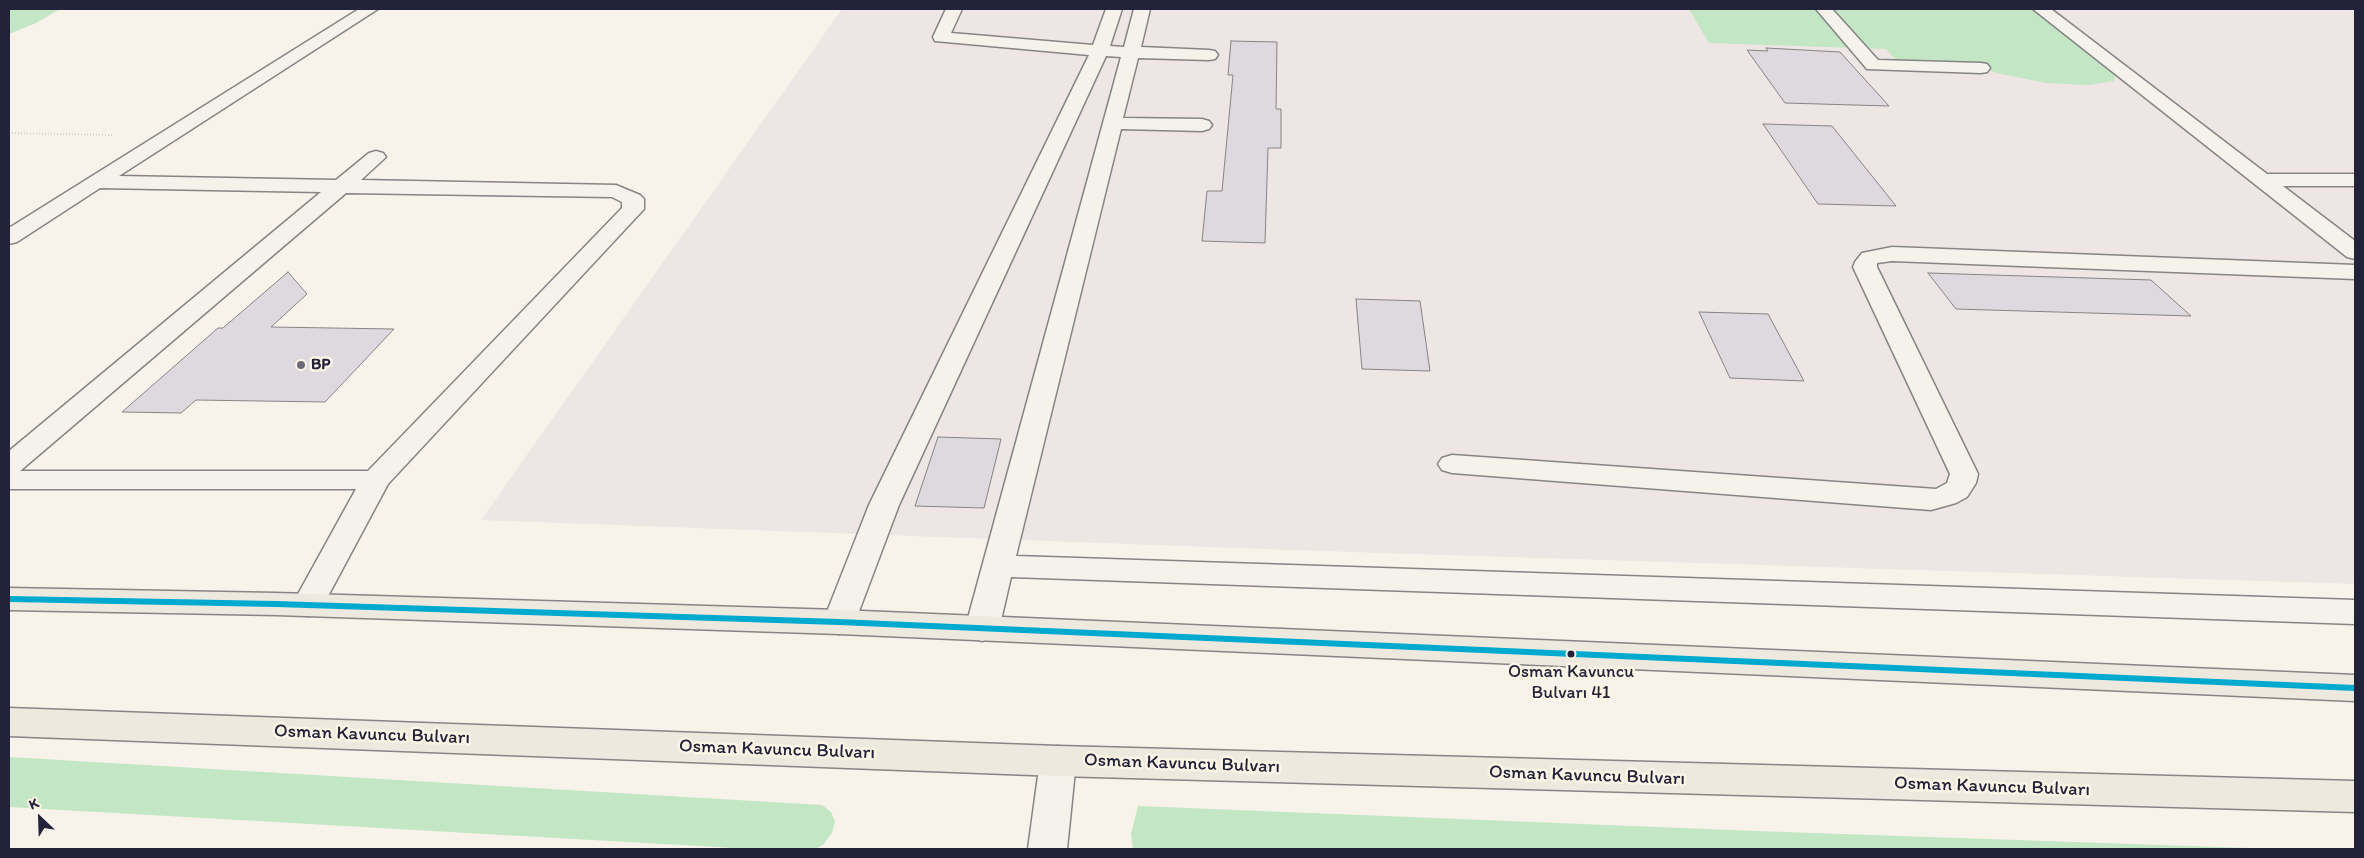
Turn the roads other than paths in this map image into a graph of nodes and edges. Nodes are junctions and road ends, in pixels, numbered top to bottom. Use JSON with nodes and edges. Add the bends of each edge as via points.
{"nodes":[{"id":1,"x":370,"y":9,"type":"edge"},
{"id":2,"x":954,"y":9,"type":"edge"},
{"id":3,"x":1114,"y":9,"type":"edge"},
{"id":4,"x":1142,"y":9,"type":"edge"},
{"id":5,"x":1824,"y":9,"type":"edge"},
{"id":6,"x":2041,"y":9,"type":"edge"},
{"id":7,"x":1100,"y":51,"type":"junction"},
{"id":8,"x":1131,"y":52,"type":"junction"},
{"id":9,"x":1209,"y":55,"type":"dead end"},
{"id":10,"x":1981,"y":68,"type":"dead end"},
{"id":11,"x":1113,"y":123,"type":"junction"},
{"id":12,"x":1202,"y":125,"type":"dead end"},
{"id":13,"x":376,"y":157,"type":"dead end"},
{"id":14,"x":2262,"y":180,"type":"junction"},
{"id":15,"x":2355,"y":180,"type":"edge"},
{"id":16,"x":96,"y":182,"type":"junction"},
{"id":17,"x":342,"y":186,"type":"junction"},
{"id":18,"x":9,"y":237,"type":"edge"},
{"id":19,"x":2355,"y":252,"type":"edge"},
{"id":20,"x":2355,"y":272,"type":"edge"},
{"id":21,"x":1452,"y":464,"type":"dead end"},
{"id":22,"x":9,"y":465,"type":"edge"},
{"id":23,"x":9,"y":480,"type":"edge"},
{"id":24,"x":376,"y":480,"type":"junction"},
{"id":25,"x":998,"y":566,"type":"junction"},
{"id":26,"x":9,"y":599,"type":"edge"},
{"id":27,"x":308,"y":605,"type":"junction"},
{"id":28,"x":2355,"y":612,"type":"edge"},
{"id":29,"x":839,"y":622,"type":"junction"},
{"id":30,"x":982,"y":628,"type":"junction"},
{"id":31,"x":2355,"y":688,"type":"edge"},
{"id":32,"x":9,"y":722,"type":"edge"},
{"id":33,"x":1058,"y":761,"type":"junction"},
{"id":34,"x":2355,"y":797,"type":"edge"},
{"id":35,"x":1047,"y":849,"type":"edge"}],
"edges":[{"from":1,"to":16,"type":"street"},
{"from":2,"to":7,"type":"street","via":[[941,37]]},
{"from":3,"to":7,"type":"street"},
{"from":4,"to":8,"type":"street"},
{"from":5,"to":10,"type":"street","via":[[1873,65]]},
{"from":6,"to":14,"type":"street"},
{"from":7,"to":8,"type":"street"},
{"from":7,"to":29,"type":"street","via":[[888,496]]},
{"from":8,"to":9,"type":"street"},
{"from":8,"to":11,"type":"street"},
{"from":11,"to":12,"type":"street"},
{"from":11,"to":25,"type":"street"},
{"from":13,"to":17,"type":"street"},
{"from":14,"to":15,"type":"street"},
{"from":14,"to":19,"type":"street"},
{"from":16,"to":17,"type":"street"},
{"from":16,"to":18,"type":"street"},
{"from":17,"to":22,"type":"street"},
{"from":17,"to":24,"type":"street","via":[[616,191],[629,196],[635,204]]},
{"from":20,"to":21,"type":"street","via":[[1892,254],[1870,258],[1865,267],[1964,474],[1957,490],[1931,500]]},
{"from":23,"to":24,"type":"street"},
{"from":24,"to":27,"type":"street"},
{"from":25,"to":28,"type":"street"},
{"from":25,"to":30,"type":"street"},
{"from":26,"to":27,"type":"highway"},
{"from":27,"to":29,"type":"highway"},
{"from":29,"to":30,"type":"highway"},
{"from":30,"to":31,"type":"highway"},
{"from":32,"to":33,"type":"highway","name":"Osman Kavuncu Bulvarı"},
{"from":33,"to":34,"type":"highway","name":"Osman Kavuncu Bulvarı"},
{"from":33,"to":35,"type":"street"}]}
